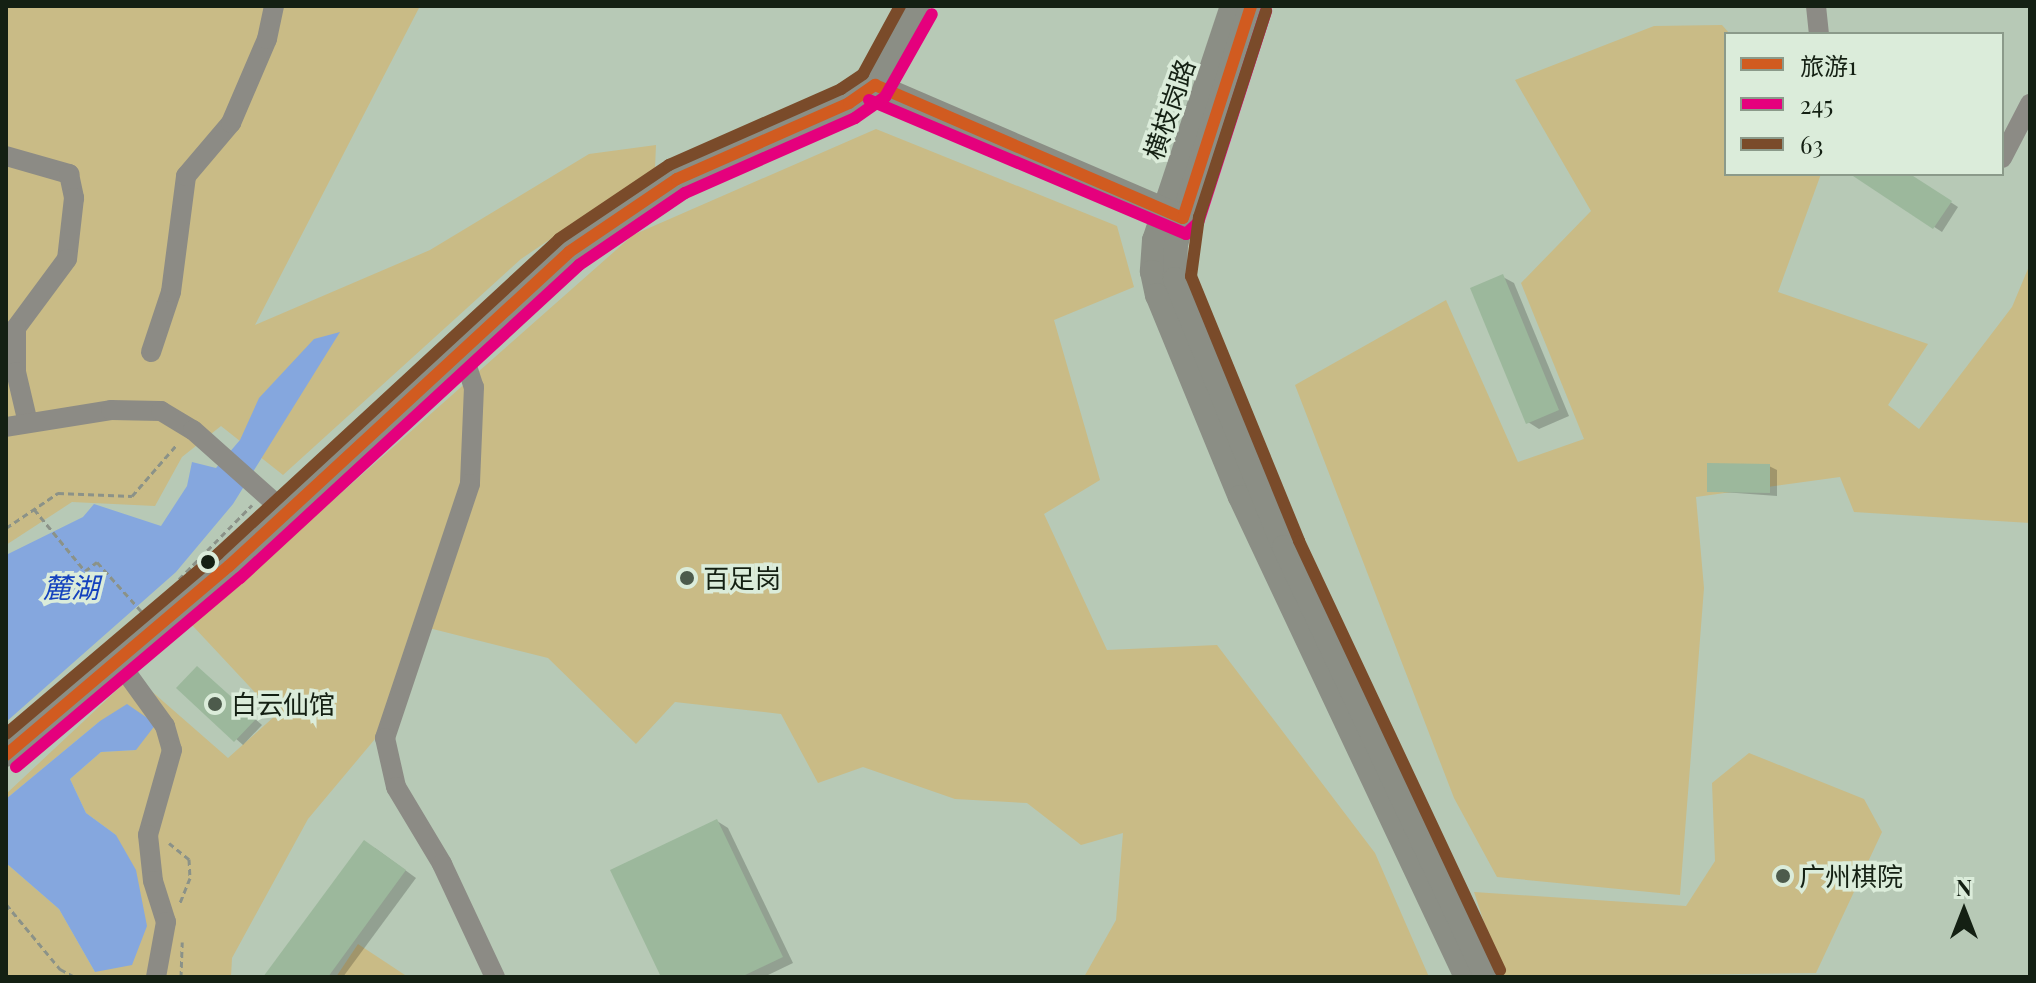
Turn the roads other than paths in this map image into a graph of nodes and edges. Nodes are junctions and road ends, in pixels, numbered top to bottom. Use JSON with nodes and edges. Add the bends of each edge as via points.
{"nodes":[{"id":1,"x":274,"y":6,"type":"edge"},
{"id":2,"x":918,"y":6,"type":"edge"},
{"id":3,"x":1232,"y":6,"type":"edge"},
{"id":4,"x":1251,"y":6,"type":"edge"},
{"id":5,"x":1816,"y":6,"type":"edge"},
{"id":6,"x":1819,"y":32,"type":"edge"},
{"id":7,"x":875,"y":85,"type":"junction"},
{"id":8,"x":2030,"y":104,"type":"edge"},
{"id":9,"x":2004,"y":154,"type":"edge"},
{"id":10,"x":6,"y":156,"type":"edge"},
{"id":11,"x":1173,"y":214,"type":"junction"},
{"id":12,"x":462,"y":351,"type":"junction"},
{"id":13,"x":151,"y":352,"type":"dead end"},
{"id":14,"x":28,"y":423,"type":"junction"},
{"id":15,"x":6,"y":427,"type":"edge"},
{"id":16,"x":286,"y":513,"type":"junction"},
{"id":17,"x":118,"y":661,"type":"junction"},
{"id":18,"x":6,"y":755,"type":"edge"},
{"id":19,"x":156,"y":977,"type":"edge"},
{"id":20,"x":495,"y":977,"type":"edge"},
{"id":21,"x":1466,"y":977,"type":"edge"},
{"id":22,"x":1486,"y":977,"type":"edge"}],
"edges":[{"from":1,"to":13,"type":"street","via":[[267,39],[231,123],[186,176],[171,292]]},
{"from":2,"to":7,"type":"main road"},
{"from":3,"to":11,"type":"main road","name":"横枝岗路"},
{"from":4,"to":11,"type":"main road","name":"横枝岗路"},
{"from":5,"to":6,"type":"street"},
{"from":7,"to":11,"type":"main road"},
{"from":7,"to":12,"type":"main road","via":[[849,103],[645,197],[569,252]]},
{"from":8,"to":9,"type":"street"},
{"from":10,"to":14,"type":"street","via":[[69,174],[74,198],[67,259],[16,328],[16,372]]},
{"from":11,"to":21,"type":"main road","name":"横枝岗路","via":[[1151,256],[1162,309],[1246,510]]},
{"from":11,"to":22,"type":"main road","name":"横枝岗路","via":[[1175,279],[1208,367],[1350,694]]},
{"from":12,"to":16,"type":"main road"},
{"from":12,"to":20,"type":"street","via":[[474,387],[470,484],[385,738],[396,787],[442,864]]},
{"from":14,"to":15,"type":"street"},
{"from":14,"to":16,"type":"street","via":[[161,411],[193,430]]},
{"from":16,"to":17,"type":"main road"},
{"from":17,"to":18,"type":"main road"},
{"from":17,"to":19,"type":"street","via":[[165,726],[172,750],[148,835],[153,881],[166,922]]}]}
